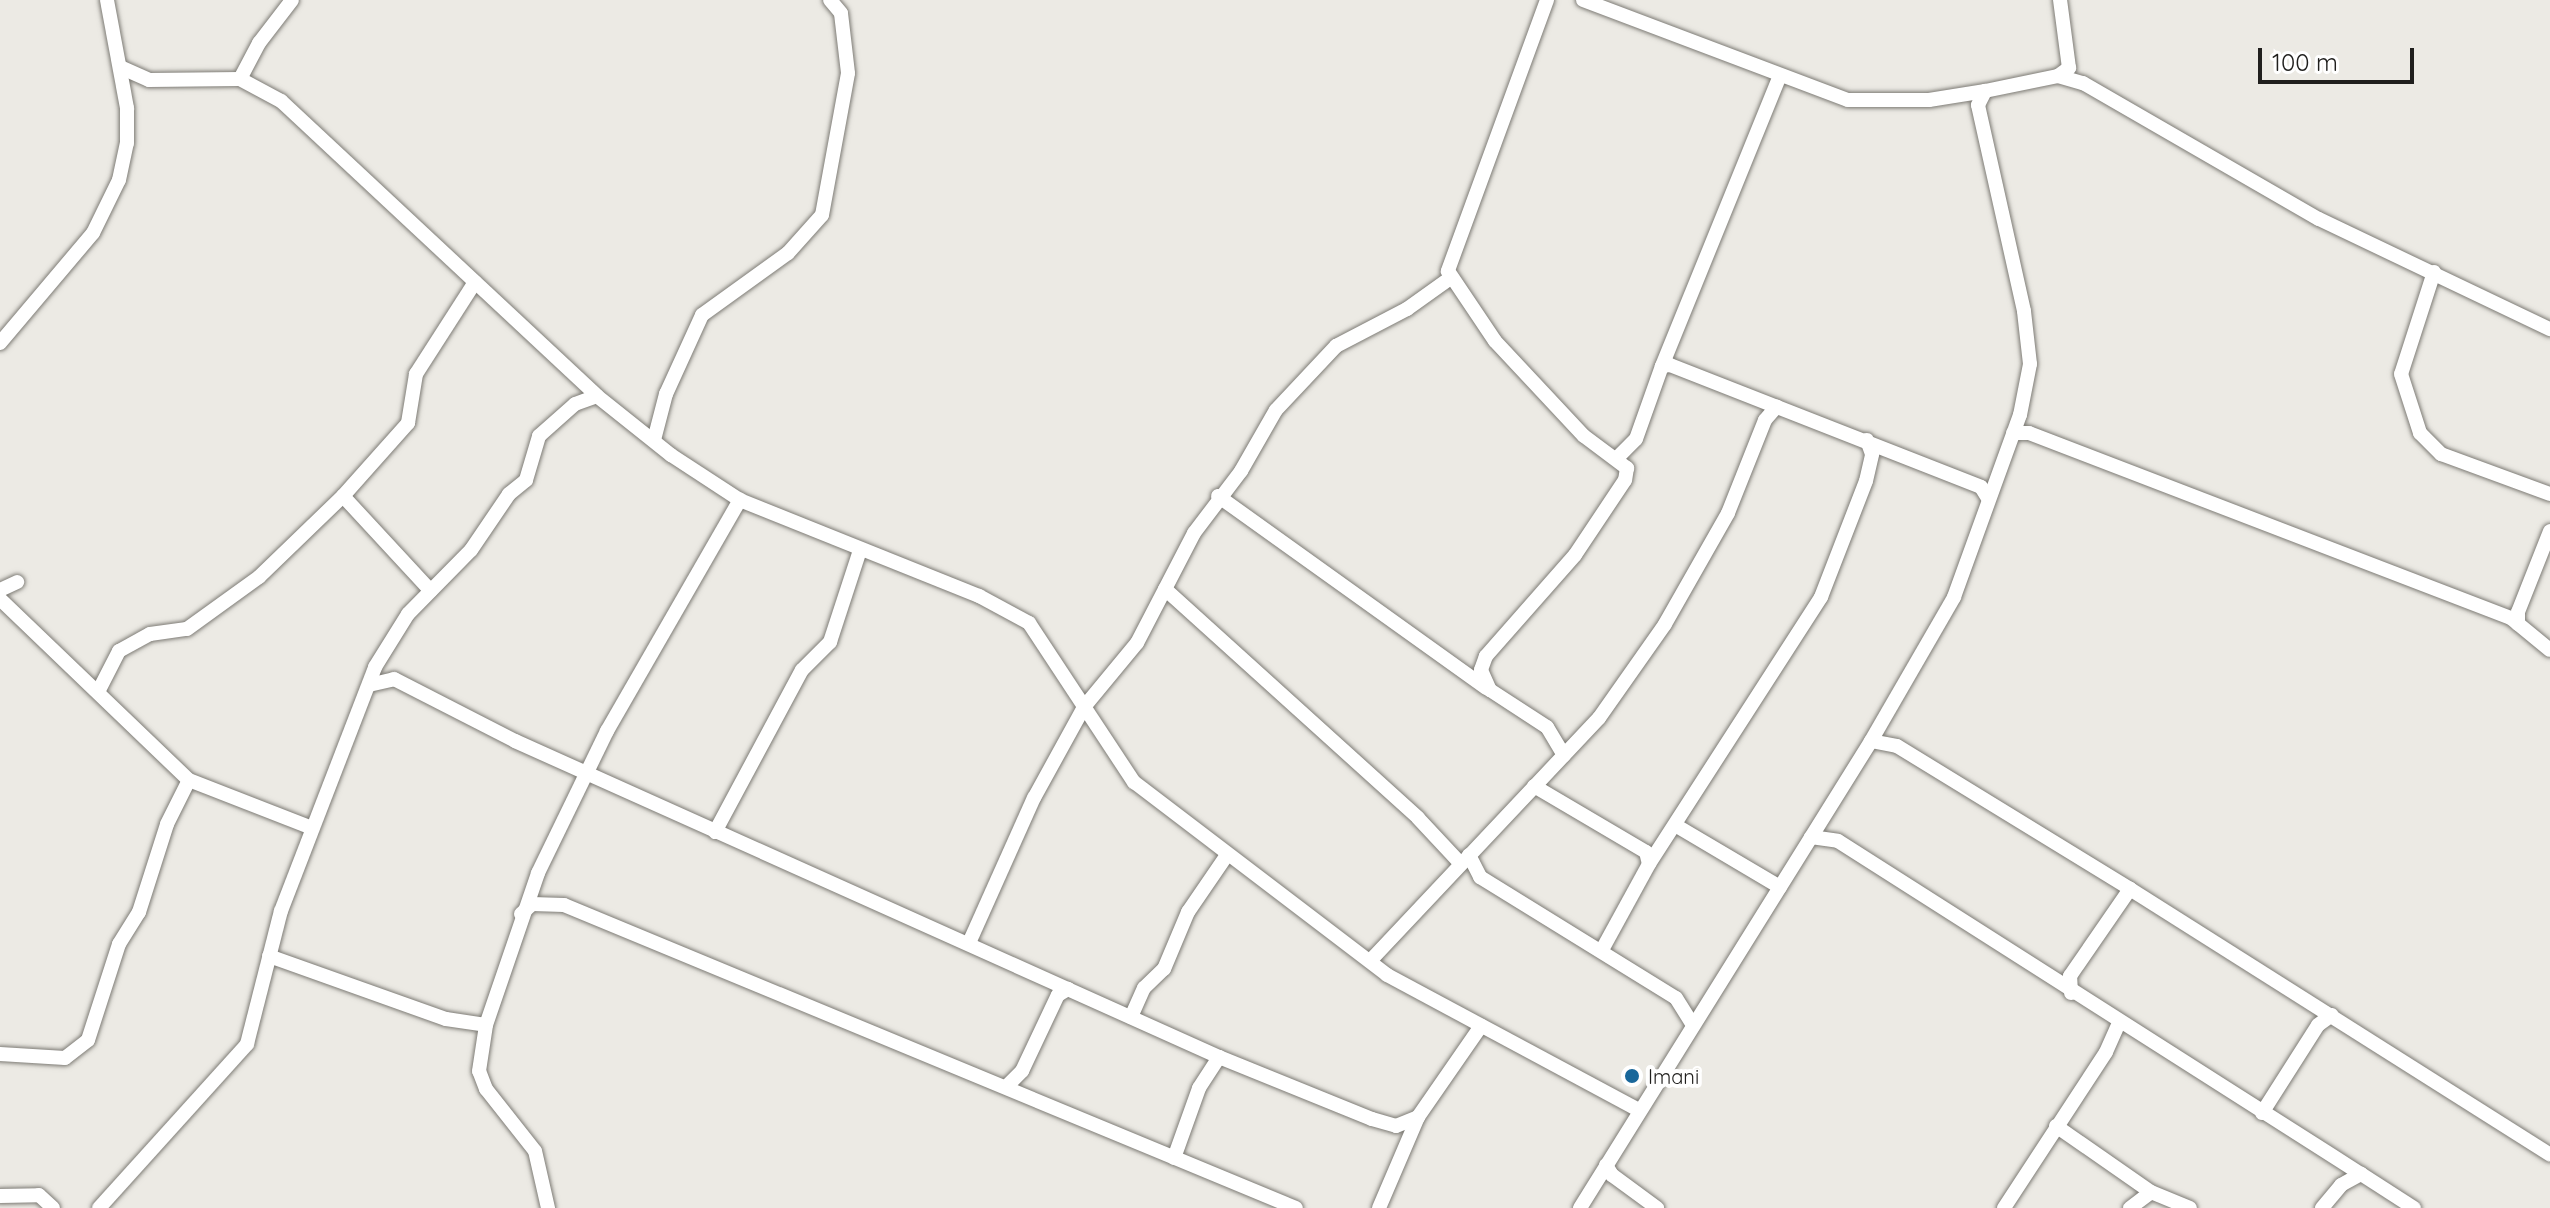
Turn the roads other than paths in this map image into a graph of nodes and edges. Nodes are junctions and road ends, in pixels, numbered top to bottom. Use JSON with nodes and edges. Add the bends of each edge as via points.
{"nodes":[{"id":1,"x":107,"y":0,"type":"edge"},
{"id":2,"x":292,"y":0,"type":"edge"},
{"id":3,"x":830,"y":0,"type":"edge"},
{"id":4,"x":1547,"y":0,"type":"edge"},
{"id":5,"x":1583,"y":0,"type":"edge"},
{"id":6,"x":2060,"y":0,"type":"edge"},
{"id":7,"x":2071,"y":57,"type":"junction"},
{"id":8,"x":120,"y":67,"type":"junction"},
{"id":9,"x":1780,"y":76,"type":"junction"},
{"id":10,"x":2058,"y":76,"type":"junction"},
{"id":11,"x":240,"y":79,"type":"junction"},
{"id":12,"x":149,"y":80,"type":"junction"},
{"id":13,"x":2083,"y":83,"type":"junction"},
{"id":14,"x":1985,"y":91,"type":"junction"},
{"id":15,"x":125,"y":99,"type":"junction"},
{"id":16,"x":2434,"y":272,"type":"junction"},
{"id":17,"x":1449,"y":279,"type":"junction"},
{"id":18,"x":475,"y":282,"type":"junction"},
{"id":19,"x":2550,"y":329,"type":"edge"},
{"id":20,"x":0,"y":343,"type":"edge"},
{"id":21,"x":1662,"y":366,"type":"junction"},
{"id":22,"x":597,"y":396,"type":"junction"},
{"id":23,"x":1777,"y":406,"type":"junction"},
{"id":24,"x":2013,"y":433,"type":"junction"},
{"id":25,"x":654,"y":440,"type":"junction"},
{"id":26,"x":1867,"y":440,"type":"junction"},
{"id":27,"x":1618,"y":457,"type":"junction"},
{"id":28,"x":2550,"y":494,"type":"edge"},
{"id":29,"x":343,"y":496,"type":"junction"},
{"id":30,"x":1218,"y":496,"type":"junction"},
{"id":31,"x":1988,"y":498,"type":"junction"},
{"id":32,"x":740,"y":500,"type":"junction"},
{"id":33,"x":2550,"y":531,"type":"edge"},
{"id":34,"x":860,"y":550,"type":"junction"},
{"id":35,"x":17,"y":582,"type":"dead end"},
{"id":36,"x":1165,"y":589,"type":"junction"},
{"id":37,"x":0,"y":590,"type":"edge"},
{"id":38,"x":431,"y":591,"type":"junction"},
{"id":39,"x":0,"y":599,"type":"edge"},
{"id":40,"x":2518,"y":624,"type":"junction"},
{"id":41,"x":2550,"y":650,"type":"edge"},
{"id":42,"x":369,"y":685,"type":"junction"},
{"id":43,"x":99,"y":690,"type":"junction"},
{"id":44,"x":1490,"y":690,"type":"junction"},
{"id":45,"x":1084,"y":707,"type":"junction"},
{"id":46,"x":1871,"y":741,"type":"junction"},
{"id":47,"x":1564,"y":755,"type":"junction"},
{"id":48,"x":586,"y":773,"type":"junction"},
{"id":49,"x":189,"y":780,"type":"junction"},
{"id":50,"x":1534,"y":786,"type":"junction"},
{"id":51,"x":1675,"y":825,"type":"junction"},
{"id":52,"x":312,"y":828,"type":"junction"},
{"id":53,"x":715,"y":832,"type":"junction"},
{"id":54,"x":1811,"y":837,"type":"junction"},
{"id":55,"x":1227,"y":855,"type":"junction"},
{"id":56,"x":1465,"y":859,"type":"junction"},
{"id":57,"x":1649,"y":864,"type":"junction"},
{"id":58,"x":1780,"y":887,"type":"junction"},
{"id":59,"x":2130,"y":889,"type":"junction"},
{"id":60,"x":521,"y":914,"type":"junction"},
{"id":61,"x":969,"y":943,"type":"junction"},
{"id":62,"x":1603,"y":948,"type":"junction"},
{"id":63,"x":269,"y":956,"type":"junction"},
{"id":64,"x":1370,"y":961,"type":"junction"},
{"id":65,"x":1068,"y":989,"type":"junction"},
{"id":66,"x":2071,"y":993,"type":"junction"},
{"id":67,"x":2332,"y":1015,"type":"junction"},
{"id":68,"x":1131,"y":1017,"type":"junction"},
{"id":69,"x":2119,"y":1023,"type":"junction"},
{"id":70,"x":1692,"y":1024,"type":"junction"},
{"id":71,"x":486,"y":1025,"type":"junction"},
{"id":72,"x":1481,"y":1026,"type":"junction"},
{"id":73,"x":0,"y":1054,"type":"edge"},
{"id":74,"x":1219,"y":1057,"type":"junction"},
{"id":75,"x":1006,"y":1087,"type":"junction"},
{"id":76,"x":1639,"y":1110,"type":"junction"},
{"id":77,"x":2262,"y":1113,"type":"junction"},
{"id":78,"x":1418,"y":1117,"type":"junction"},
{"id":79,"x":1396,"y":1126,"type":"junction"},
{"id":80,"x":2056,"y":1126,"type":"junction"},
{"id":81,"x":1403,"y":1149,"type":"junction"},
{"id":82,"x":2550,"y":1155,"type":"edge"},
{"id":83,"x":1174,"y":1158,"type":"junction"},
{"id":84,"x":2337,"y":1159,"type":"junction"},
{"id":85,"x":1606,"y":1165,"type":"junction"},
{"id":86,"x":2361,"y":1174,"type":"junction"},
{"id":87,"x":2341,"y":1185,"type":"junction"},
{"id":88,"x":2151,"y":1192,"type":"junction"},
{"id":89,"x":0,"y":1196,"type":"edge"},
{"id":90,"x":53,"y":1208,"type":"edge"},
{"id":91,"x":99,"y":1208,"type":"edge"},
{"id":92,"x":548,"y":1208,"type":"edge"},
{"id":93,"x":1296,"y":1208,"type":"edge"},
{"id":94,"x":1379,"y":1208,"type":"edge"},
{"id":95,"x":1580,"y":1208,"type":"edge"},
{"id":96,"x":1657,"y":1208,"type":"edge"},
{"id":97,"x":2004,"y":1208,"type":"edge"},
{"id":98,"x":2130,"y":1208,"type":"edge"},
{"id":99,"x":2190,"y":1208,"type":"edge"},
{"id":100,"x":2322,"y":1208,"type":"edge"},
{"id":101,"x":2414,"y":1208,"type":"edge"}],
"edges":[{"from":1,"to":8,"type":"street"},
{"from":2,"to":11,"type":"street"},
{"from":3,"to":25,"type":"street","via":[[841,13],[848,73],[822,215],[788,253],[702,315],[666,394]]},
{"from":4,"to":17,"type":"street"},
{"from":5,"to":9,"type":"street"},
{"from":6,"to":7,"type":"street"},
{"from":7,"to":10,"type":"street"},
{"from":7,"to":13,"type":"street"},
{"from":8,"to":12,"type":"street"},
{"from":8,"to":15,"type":"street"},
{"from":9,"to":14,"type":"street","via":[[1871,103]]},
{"from":9,"to":21,"type":"street"},
{"from":10,"to":13,"type":"street"},
{"from":10,"to":14,"type":"street"},
{"from":11,"to":12,"type":"street"},
{"from":11,"to":18,"type":"street","via":[[263,88],[321,134]]},
{"from":12,"to":15,"type":"street"},
{"from":13,"to":16,"type":"street","via":[[2295,206]]},
{"from":14,"to":24,"type":"street","via":[[1978,123],[2024,311],[2030,364]]},
{"from":15,"to":20,"type":"street","via":[[127,143],[105,214],[74,259]]},
{"from":16,"to":19,"type":"street"},
{"from":16,"to":28,"type":"street","via":[[2401,374],[2420,433],[2441,454]]},
{"from":17,"to":27,"type":"street","via":[[1495,341],[1584,436]]},
{"from":17,"to":30,"type":"street","via":[[1407,309],[1336,346],[1300,379],[1253,444],[1241,471]]},
{"from":18,"to":22,"type":"street"},
{"from":18,"to":29,"type":"street","via":[[416,374],[408,423]]},
{"from":21,"to":23,"type":"street","via":[[1679,366]]},
{"from":21,"to":27,"type":"street","via":[[1636,439]]},
{"from":22,"to":25,"type":"street"},
{"from":22,"to":38,"type":"street","via":[[575,404],[539,436],[526,480]]},
{"from":23,"to":26,"type":"street"},
{"from":23,"to":47,"type":"street","via":[[1765,420],[1728,513],[1665,624],[1599,718]]},
{"from":24,"to":31,"type":"street"},
{"from":24,"to":40,"type":"street","via":[[2029,433]]},
{"from":25,"to":32,"type":"street"},
{"from":26,"to":31,"type":"street","via":[[1981,487]]},
{"from":26,"to":51,"type":"street","via":[[1872,454],[1866,481],[1821,597]]},
{"from":27,"to":44,"type":"street","via":[[1627,468],[1625,480],[1575,555],[1486,656],[1481,670]]},
{"from":29,"to":38,"type":"street"},
{"from":29,"to":43,"type":"street","via":[[237,594],[187,629],[150,634],[119,651]]},
{"from":30,"to":36,"type":"street"},
{"from":30,"to":44,"type":"street"},
{"from":31,"to":46,"type":"street","via":[[1954,597]]},
{"from":32,"to":34,"type":"street"},
{"from":32,"to":48,"type":"street"},
{"from":33,"to":40,"type":"street"},
{"from":34,"to":45,"type":"street","via":[[979,596],[1029,623]]},
{"from":34,"to":53,"type":"street","via":[[830,642],[802,670]]},
{"from":35,"to":37,"type":"street"},
{"from":36,"to":45,"type":"street","via":[[1137,643]]},
{"from":36,"to":56,"type":"street"},
{"from":38,"to":42,"type":"street","via":[[408,614]]},
{"from":39,"to":43,"type":"street"},
{"from":40,"to":41,"type":"street"},
{"from":42,"to":48,"type":"street","via":[[394,679]]},
{"from":42,"to":52,"type":"street"},
{"from":43,"to":49,"type":"street"},
{"from":44,"to":47,"type":"street","via":[[1547,727]]},
{"from":45,"to":55,"type":"street","via":[[1134,782]]},
{"from":45,"to":61,"type":"street","via":[[1034,798]]},
{"from":46,"to":54,"type":"street"},
{"from":46,"to":59,"type":"street","via":[[1897,746]]},
{"from":47,"to":50,"type":"street"},
{"from":48,"to":53,"type":"street"},
{"from":48,"to":60,"type":"street"},
{"from":49,"to":52,"type":"street"},
{"from":49,"to":73,"type":"street","via":[[167,824],[139,912],[119,944],[88,1040],[65,1058]]},
{"from":50,"to":56,"type":"street"},
{"from":50,"to":57,"type":"street","via":[[1639,847]]},
{"from":51,"to":57,"type":"street"},
{"from":51,"to":58,"type":"street"},
{"from":52,"to":63,"type":"street"},
{"from":53,"to":61,"type":"street"},
{"from":54,"to":58,"type":"street"},
{"from":54,"to":66,"type":"street","via":[[1838,841]]},
{"from":55,"to":64,"type":"street"},
{"from":55,"to":68,"type":"street","via":[[1188,912],[1164,969],[1144,988]]},
{"from":56,"to":62,"type":"street","via":[[1480,877]]},
{"from":56,"to":64,"type":"street"},
{"from":57,"to":62,"type":"street"},
{"from":58,"to":70,"type":"street"},
{"from":59,"to":66,"type":"street","via":[[2070,976]]},
{"from":59,"to":67,"type":"street"},
{"from":60,"to":71,"type":"street"},
{"from":60,"to":75,"type":"street","via":[[532,904],[564,905]]},
{"from":61,"to":65,"type":"street"},
{"from":62,"to":70,"type":"street","via":[[1676,998]]},
{"from":63,"to":71,"type":"street","via":[[446,1019]]},
{"from":63,"to":91,"type":"street","via":[[242,1052]]},
{"from":64,"to":72,"type":"street"},
{"from":65,"to":68,"type":"street"},
{"from":65,"to":75,"type":"street","via":[[1058,995],[1022,1071]]},
{"from":66,"to":69,"type":"street"},
{"from":67,"to":77,"type":"street","via":[[2318,1025]]},
{"from":67,"to":82,"type":"street"},
{"from":68,"to":74,"type":"street"},
{"from":69,"to":77,"type":"street"},
{"from":69,"to":80,"type":"street","via":[[2106,1052]]},
{"from":70,"to":76,"type":"street"},
{"from":71,"to":92,"type":"street","via":[[479,1071],[486,1089],[535,1151]]},
{"from":72,"to":76,"type":"street"},
{"from":72,"to":78,"type":"street"},
{"from":74,"to":79,"type":"street"},
{"from":74,"to":83,"type":"street","via":[[1199,1088]]},
{"from":75,"to":83,"type":"street"},
{"from":76,"to":85,"type":"street"},
{"from":77,"to":84,"type":"street"},
{"from":78,"to":79,"type":"street"},
{"from":78,"to":81,"type":"street"},
{"from":79,"to":81,"type":"street"},
{"from":80,"to":88,"type":"street"},
{"from":80,"to":97,"type":"street"},
{"from":81,"to":94,"type":"street"},
{"from":83,"to":93,"type":"street"},
{"from":84,"to":86,"type":"street"},
{"from":84,"to":87,"type":"street"},
{"from":85,"to":95,"type":"street"},
{"from":85,"to":96,"type":"street","via":[[1629,1190]]},
{"from":86,"to":87,"type":"street"},
{"from":86,"to":101,"type":"street"},
{"from":87,"to":100,"type":"street"},
{"from":88,"to":98,"type":"street"},
{"from":88,"to":99,"type":"street"},
{"from":89,"to":90,"type":"street","via":[[39,1195]]}]}
